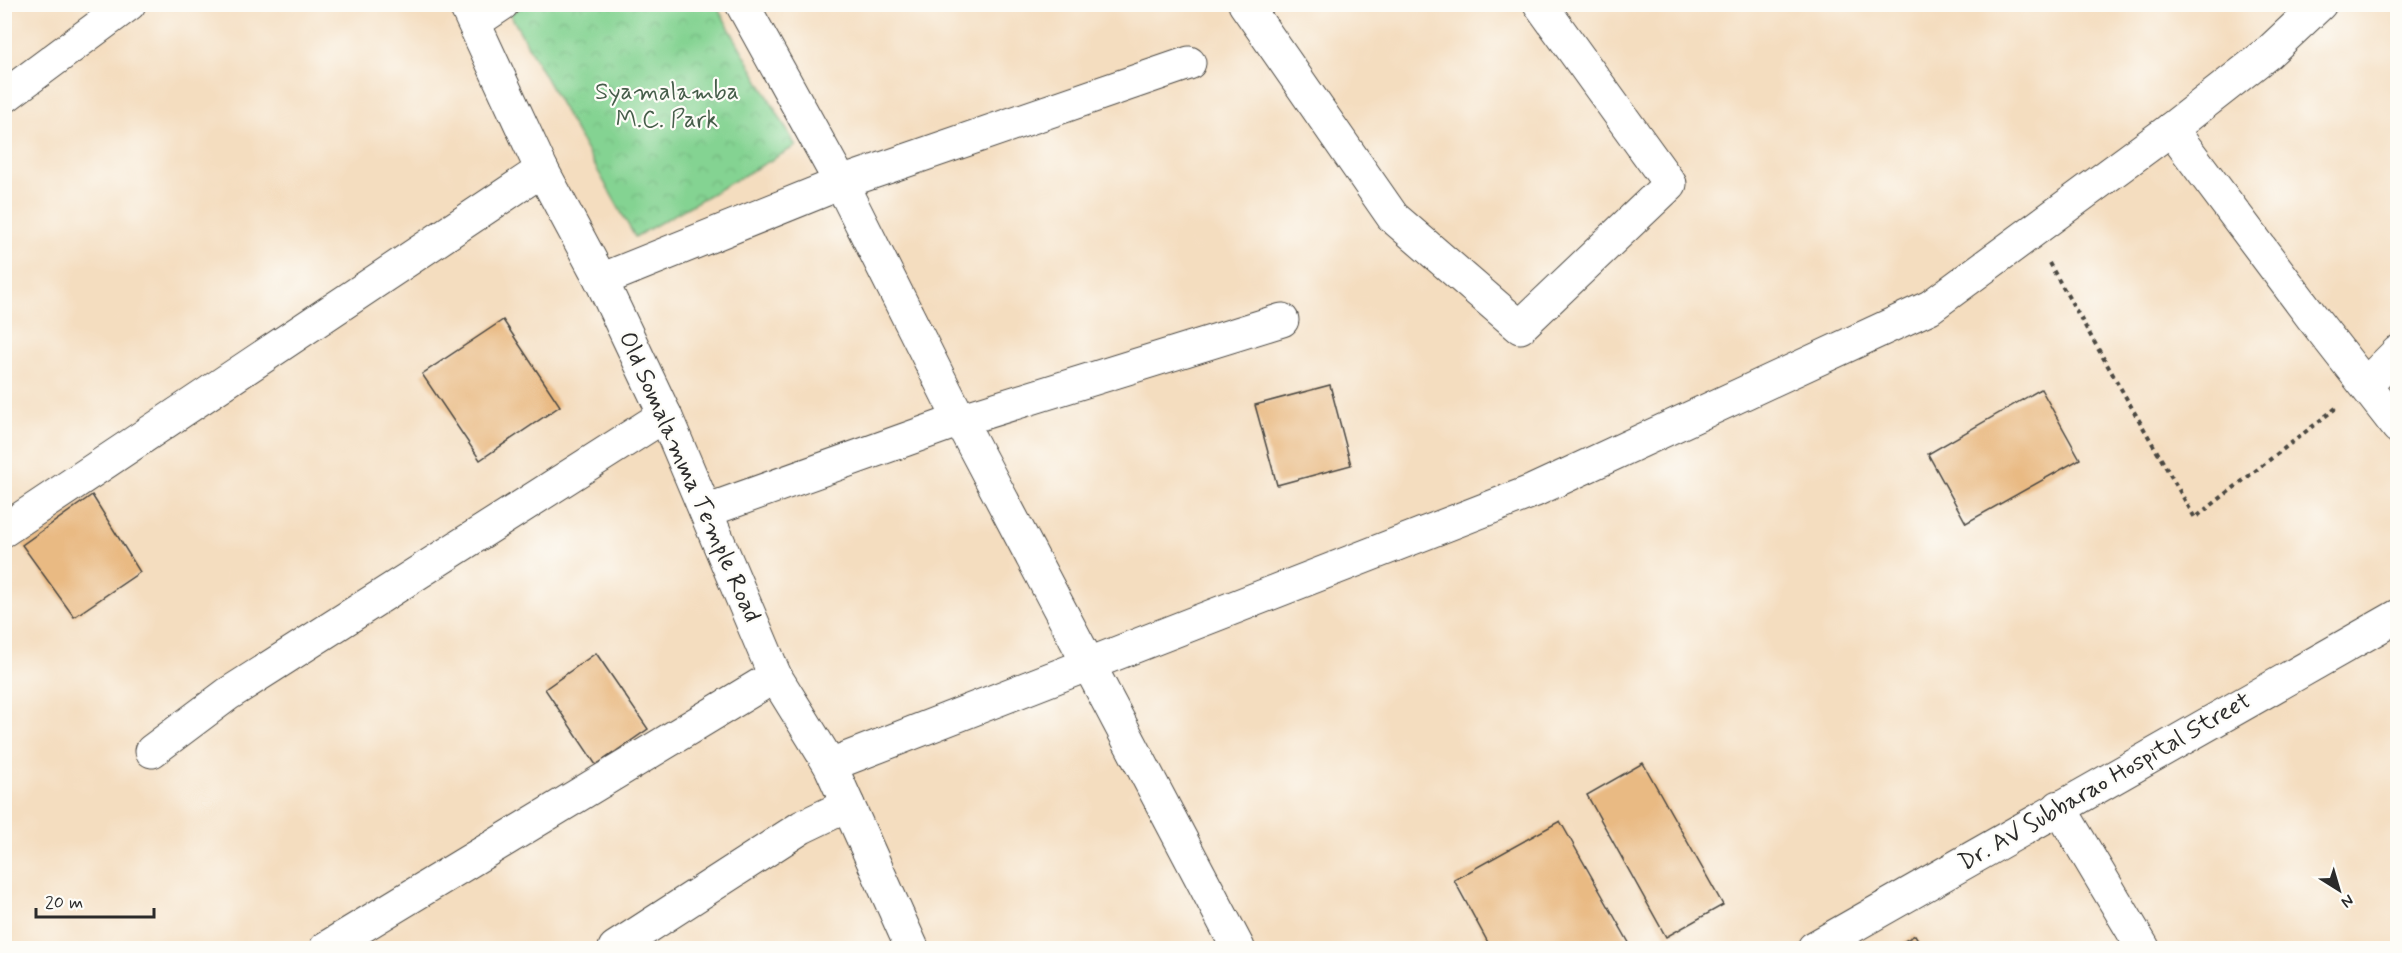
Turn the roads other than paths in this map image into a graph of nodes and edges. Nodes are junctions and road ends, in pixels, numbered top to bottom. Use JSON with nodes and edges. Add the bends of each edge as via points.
{"nodes":[{"id":1,"x":129,"y":4,"type":"edge"},
{"id":2,"x":502,"y":4,"type":"edge"},
{"id":3,"x":742,"y":4,"type":"edge"},
{"id":4,"x":1245,"y":4,"type":"edge"},
{"id":5,"x":1540,"y":4,"type":"edge"},
{"id":6,"x":2320,"y":4,"type":"edge"},
{"id":7,"x":470,"y":13,"type":"edge"},
{"id":8,"x":1189,"y":63,"type":"dead end"},
{"id":9,"x":4,"y":97,"type":"edge"},
{"id":10,"x":2171,"y":129,"type":"junction"},
{"id":11,"x":542,"y":170,"type":"junction"},
{"id":12,"x":841,"y":183,"type":"junction"},
{"id":13,"x":601,"y":280,"type":"junction"},
{"id":14,"x":1281,"y":320,"type":"dead end"},
{"id":15,"x":2397,"y":352,"type":"edge"},
{"id":16,"x":2366,"y":384,"type":"junction"},
{"id":17,"x":665,"y":415,"type":"junction"},
{"id":18,"x":960,"y":420,"type":"junction"},
{"id":19,"x":2397,"y":427,"type":"edge"},
{"id":20,"x":706,"y":511,"type":"junction"},
{"id":21,"x":4,"y":530,"type":"edge"},
{"id":22,"x":2397,"y":616,"type":"edge"},
{"id":23,"x":1088,"y":666,"type":"junction"},
{"id":24,"x":775,"y":676,"type":"junction"},
{"id":25,"x":152,"y":751,"type":"dead end"},
{"id":26,"x":830,"y":765,"type":"junction"},
{"id":27,"x":848,"y":805,"type":"junction"},
{"id":28,"x":2059,"y":807,"type":"junction"},
{"id":29,"x":326,"y":948,"type":"edge"},
{"id":30,"x":615,"y":948,"type":"edge"},
{"id":31,"x":912,"y":948,"type":"edge"},
{"id":32,"x":1238,"y":948,"type":"edge"},
{"id":33,"x":1814,"y":948,"type":"edge"},
{"id":34,"x":2143,"y":948,"type":"edge"}],
"edges":[{"from":1,"to":9,"type":"street"},
{"from":2,"to":7,"type":"street"},
{"from":3,"to":12,"type":"street"},
{"from":4,"to":5,"type":"street","via":[[1394,217],[1520,327],[1670,184]]},
{"from":6,"to":10,"type":"street","via":[[2268,53]]},
{"from":7,"to":11,"type":"street","name":"Old Somalamma Temple Road"},
{"from":8,"to":12,"type":"street"},
{"from":10,"to":16,"type":"street"},
{"from":10,"to":23,"type":"street","via":[[1930,307],[1544,486]]},
{"from":11,"to":13,"type":"street","name":"Old Somalamma Temple Road"},
{"from":11,"to":21,"type":"street"},
{"from":12,"to":13,"type":"street"},
{"from":12,"to":18,"type":"street"},
{"from":13,"to":17,"type":"street","name":"Old Somalamma Temple Road"},
{"from":14,"to":18,"type":"street"},
{"from":15,"to":16,"type":"street"},
{"from":16,"to":19,"type":"street"},
{"from":17,"to":20,"type":"street","name":"Old Somalamma Temple Road"},
{"from":17,"to":25,"type":"street","via":[[228,694]]},
{"from":18,"to":20,"type":"street"},
{"from":18,"to":23,"type":"street"},
{"from":20,"to":24,"type":"street","name":"Old Somalamma Temple Road"},
{"from":22,"to":28,"type":"street","name":"Dr. AV Subbarao Hospital Street"},
{"from":23,"to":26,"type":"street"},
{"from":23,"to":32,"type":"street"},
{"from":24,"to":26,"type":"street","name":"Old Somalamma Temple Road"},
{"from":24,"to":29,"type":"street"},
{"from":26,"to":27,"type":"street","name":"Old Somalamma Temple Road"},
{"from":27,"to":30,"type":"street","via":[[802,827]]},
{"from":27,"to":31,"type":"street","name":"Old Somalamma Temple Road"},
{"from":28,"to":33,"type":"street","name":"Dr. AV Subbarao Hospital Street"},
{"from":28,"to":34,"type":"street"}]}
